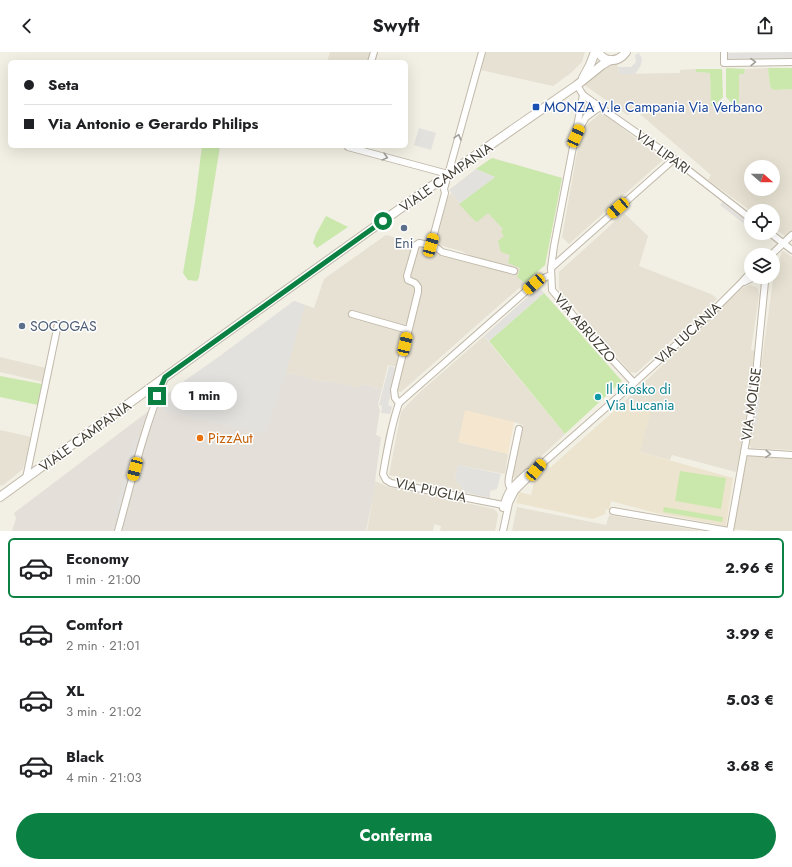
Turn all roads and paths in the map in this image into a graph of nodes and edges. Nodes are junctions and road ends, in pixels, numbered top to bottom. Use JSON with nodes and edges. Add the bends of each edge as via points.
{"nodes":[{"id":1,"x":482,"y":52,"type":"edge"},
{"id":2,"x":596,"y":52,"type":"edge"},
{"id":3,"x":626,"y":52,"type":"edge"},
{"id":4,"x":724,"y":52,"type":"edge"},
{"id":5,"x":610,"y":60,"type":"junction"},
{"id":6,"x":792,"y":62,"type":"edge"},
{"id":7,"x":579,"y":84,"type":"junction"},
{"id":8,"x":583,"y":95,"type":"junction"},
{"id":9,"x":600,"y":106,"type":"junction"},
{"id":10,"x":576,"y":136,"type":"junction"},
{"id":11,"x":355,"y":148,"type":"edge"},
{"id":12,"x":674,"y":159,"type":"junction"},
{"id":13,"x":448,"y":174,"type":"junction"},
{"id":14,"x":744,"y":214,"type":"edge"},
{"id":15,"x":792,"y":235,"type":"edge"},
{"id":16,"x":780,"y":240,"type":"edge"},
{"id":17,"x":784,"y":243,"type":"junction"},
{"id":18,"x":431,"y":245,"type":"junction"},
{"id":19,"x":779,"y":248,"type":"edge"},
{"id":20,"x":792,"y":250,"type":"edge"},
{"id":21,"x":551,"y":268,"type":"junction"},
{"id":22,"x":514,"y":271,"type":"dead end"},
{"id":23,"x":551,"y":275,"type":"junction"},
{"id":24,"x":742,"y":282,"type":"edge"},
{"id":25,"x":765,"y":284,"type":"edge"},
{"id":26,"x":352,"y":314,"type":"dead end"},
{"id":27,"x":58,"y":324,"type":"dead end"},
{"id":28,"x":408,"y":330,"type":"junction"},
{"id":29,"x":165,"y":377,"type":"junction"},
{"id":30,"x":634,"y":383,"type":"junction"},
{"id":31,"x":399,"y":403,"type":"junction"},
{"id":32,"x":519,"y":429,"type":"dead end"},
{"id":33,"x":744,"y":452,"type":"junction"},
{"id":34,"x":792,"y":455,"type":"edge"},
{"id":35,"x":26,"y":478,"type":"junction"},
{"id":36,"x":513,"y":490,"type":"junction"},
{"id":37,"x":0,"y":497,"type":"edge"},
{"id":38,"x":506,"y":506,"type":"junction"},
{"id":39,"x":612,"y":511,"type":"dead end"},
{"id":40,"x":118,"y":531,"type":"edge"},
{"id":41,"x":499,"y":531,"type":"edge"},
{"id":42,"x":503,"y":531,"type":"edge"},
{"id":43,"x":729,"y":531,"type":"edge"}],
"edges":[{"from":13,"to":1,"type":"street","one_way":true},
{"from":2,"to":5,"type":"street"},
{"from":2,"to":7,"type":"street","name":"VIALE CAMPANIA"},
{"from":3,"to":5,"type":"street","name":"VIALE CAMPANIA","via":[[616,60]]},
{"from":4,"to":6,"type":"street","one_way":true,"via":[[724,63]]},
{"from":5,"to":7,"type":"street","name":"VIALE CAMPANIA"},
{"from":7,"to":8,"type":"street","name":"VIA LIPARI"},
{"from":7,"to":13,"type":"street","name":"VIALE CAMPANIA"},
{"from":8,"to":9,"type":"street","name":"VIA LIPARI"},
{"from":8,"to":10,"type":"street"},
{"from":9,"to":10,"type":"street","via":[[581,124]]},
{"from":9,"to":12,"type":"street","name":"VIA LIPARI"},
{"from":10,"to":21,"type":"street","name":"VIA ABRUZZO"},
{"from":11,"to":13,"type":"street","one_way":true},
{"from":12,"to":14,"type":"street","name":"VIA LIPARI"},
{"from":12,"to":21,"type":"street"},
{"from":13,"to":18,"type":"street"},
{"from":13,"to":29,"type":"street","name":"VIALE CAMPANIA"},
{"from":15,"to":17,"type":"street"},
{"from":16,"to":17,"type":"street"},
{"from":17,"to":19,"type":"street"},
{"from":17,"to":20,"type":"street"},
{"from":18,"to":22,"type":"street","via":[[442,252]]},
{"from":18,"to":28,"type":"street","name":"VIA PUGLIA","via":[[416,245],[407,276],[408,280],[418,287]]},
{"from":21,"to":23,"type":"street","name":"VIA ABRUZZO"},
{"from":23,"to":30,"type":"street","name":"VIA ABRUZZO","via":[[552,290]]},
{"from":23,"to":31,"type":"street","via":[[534,284]]},
{"from":24,"to":30,"type":"street","name":"VIA LUCANIA"},
{"from":25,"to":33,"type":"street","name":"VIA MOLISE","via":[[756,374]]},
{"from":26,"to":28,"type":"street"},
{"from":27,"to":35,"type":"street"},
{"from":28,"to":31,"type":"street","name":"VIA PUGLIA","via":[[394,390]]},
{"from":29,"to":35,"type":"street","name":"VIALE CAMPANIA"},
{"from":29,"to":40,"type":"street","via":[[138,455]]},
{"from":30,"to":36,"type":"street","name":"VIA LUCANIA","via":[[543,463],[533,468]]},
{"from":31,"to":38,"type":"street","name":"VIA PUGLIA","via":[[383,474],[386,480]]},
{"from":32,"to":36,"type":"street","via":[[508,484]]},
{"from":33,"to":34,"type":"street","one_way":true},
{"from":33,"to":43,"type":"street","name":"VIA MOLISE"},
{"from":35,"to":37,"type":"street","name":"VIALE CAMPANIA"},
{"from":36,"to":38,"type":"street","via":[[505,501]]},
{"from":38,"to":41,"type":"street"},
{"from":38,"to":42,"type":"street"},
{"from":39,"to":43,"type":"street"}]}
